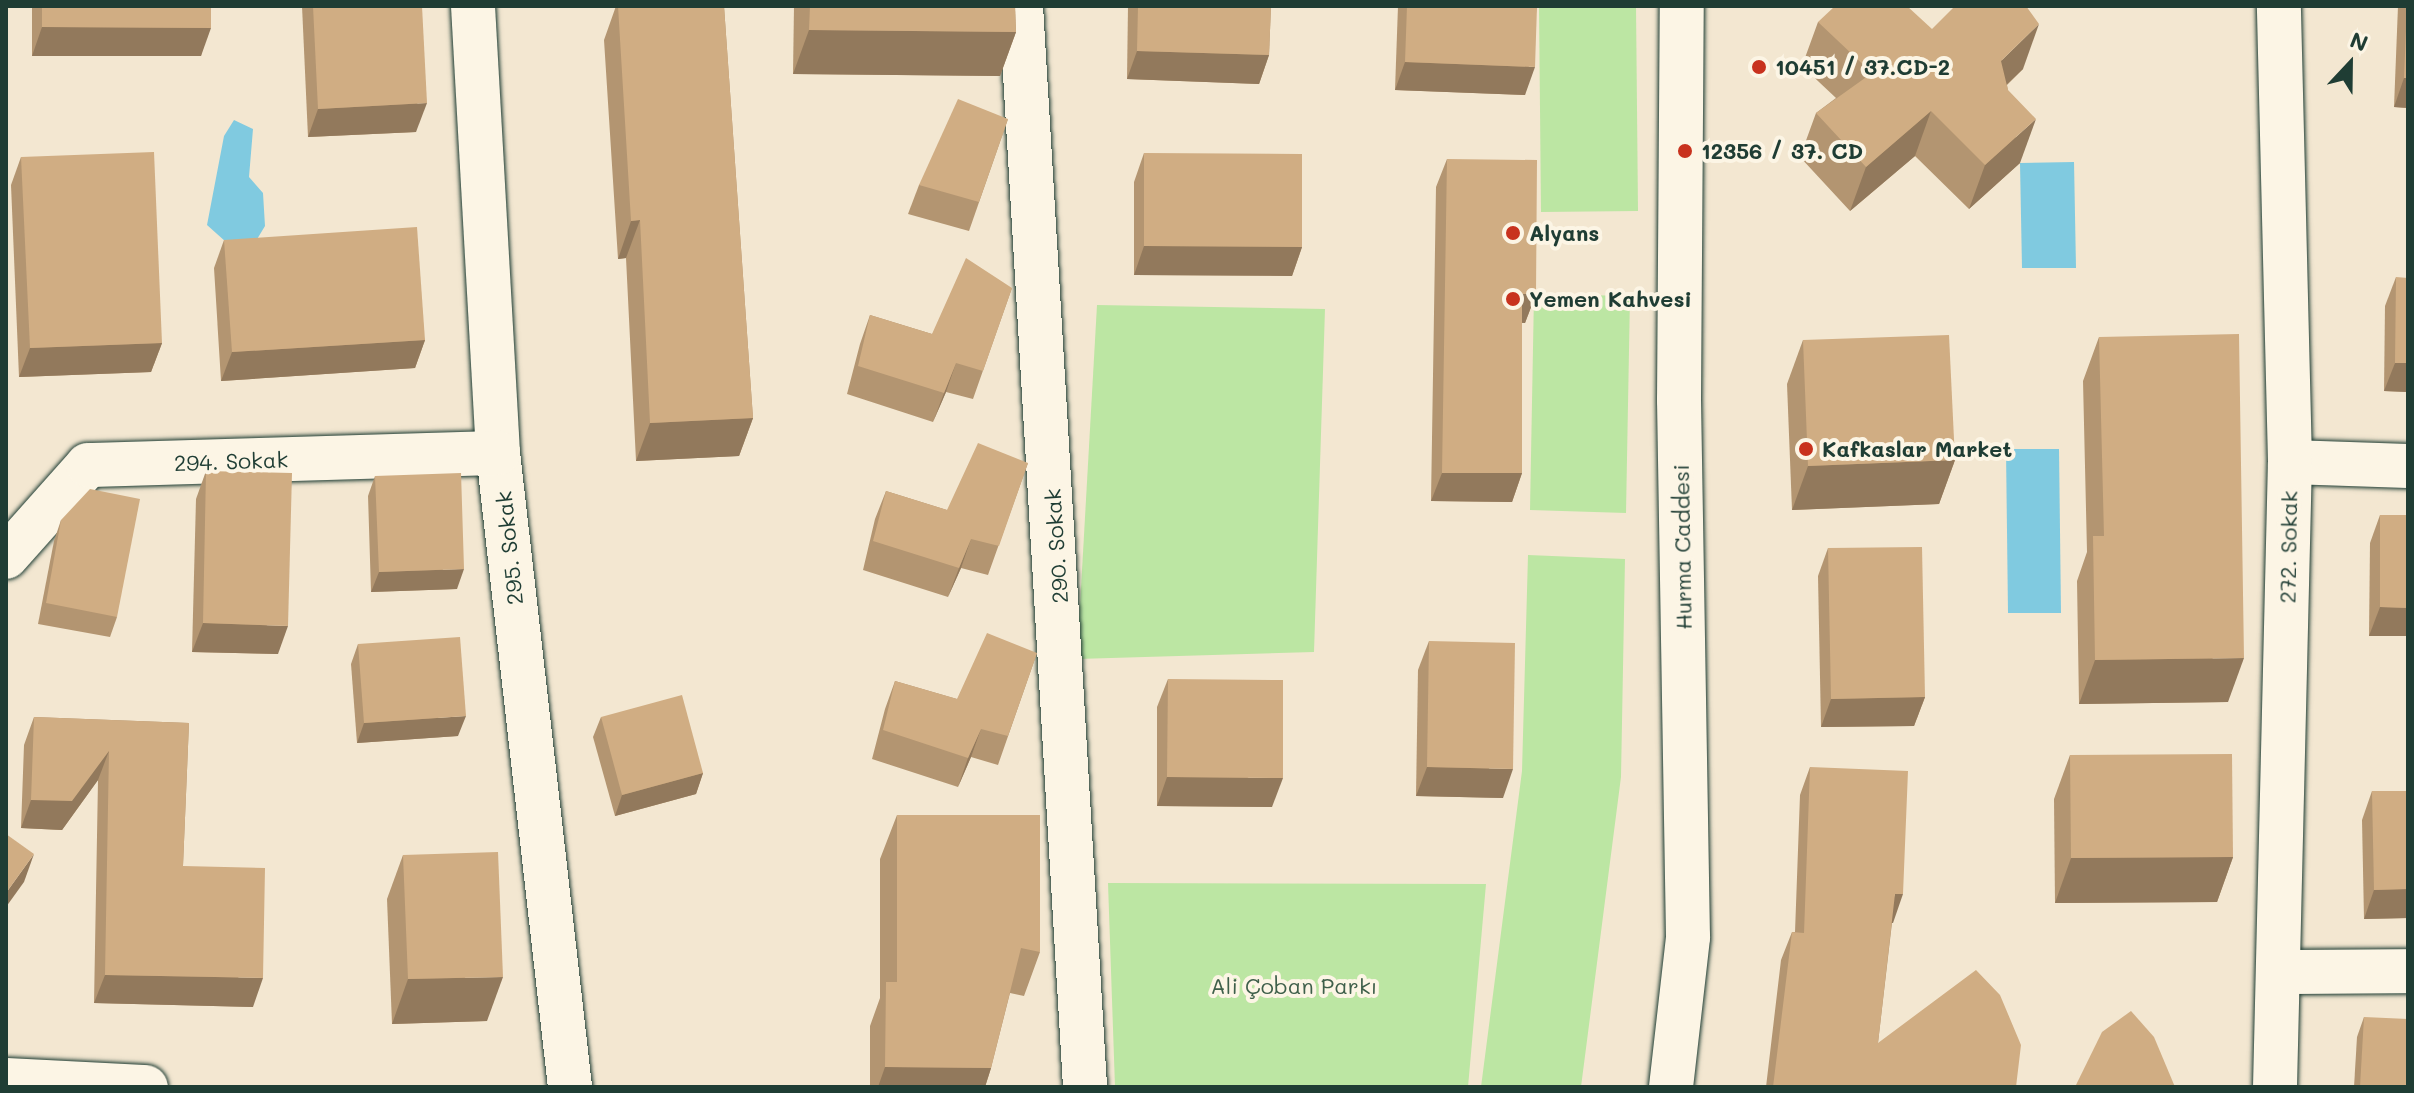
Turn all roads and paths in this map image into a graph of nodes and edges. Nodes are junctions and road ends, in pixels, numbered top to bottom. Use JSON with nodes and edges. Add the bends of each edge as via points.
{"nodes":[{"id":1,"x":473,"y":6,"type":"edge"},
{"id":2,"x":1021,"y":6,"type":"edge"},
{"id":3,"x":1682,"y":6,"type":"edge"},
{"id":4,"x":2279,"y":6,"type":"edge"},
{"id":5,"x":498,"y":453,"type":"junction"},
{"id":6,"x":2290,"y":462,"type":"junction"},
{"id":7,"x":2408,"y":466,"type":"edge"},
{"id":8,"x":6,"y":557,"type":"edge"},
{"id":9,"x":2408,"y":971,"type":"edge"},
{"id":10,"x":2280,"y":972,"type":"junction"},
{"id":11,"x":6,"y":1080,"type":"edge"},
{"id":12,"x":146,"y":1087,"type":"edge"},
{"id":13,"x":570,"y":1087,"type":"edge"},
{"id":14,"x":1085,"y":1087,"type":"edge"},
{"id":15,"x":1671,"y":1087,"type":"edge"},
{"id":16,"x":2275,"y":1087,"type":"edge"}],
"edges":[{"from":1,"to":5,"type":"street","name":"295. Sokak"},
{"from":2,"to":14,"type":"street","name":"290. Sokak"},
{"from":3,"to":15,"type":"street","name":"Hurma Caddesi","via":[[1679,400],[1688,937]]},
{"from":4,"to":6,"type":"street","name":"272. Sokak"},
{"from":5,"to":8,"type":"street","name":"294. Sokak","via":[[88,465]]},
{"from":5,"to":13,"type":"street","name":"295. Sokak"},
{"from":6,"to":7,"type":"street"},
{"from":6,"to":10,"type":"street","name":"272. Sokak"},
{"from":9,"to":10,"type":"street"},
{"from":10,"to":16,"type":"street","name":"272. Sokak"},
{"from":11,"to":12,"type":"street"}]}
